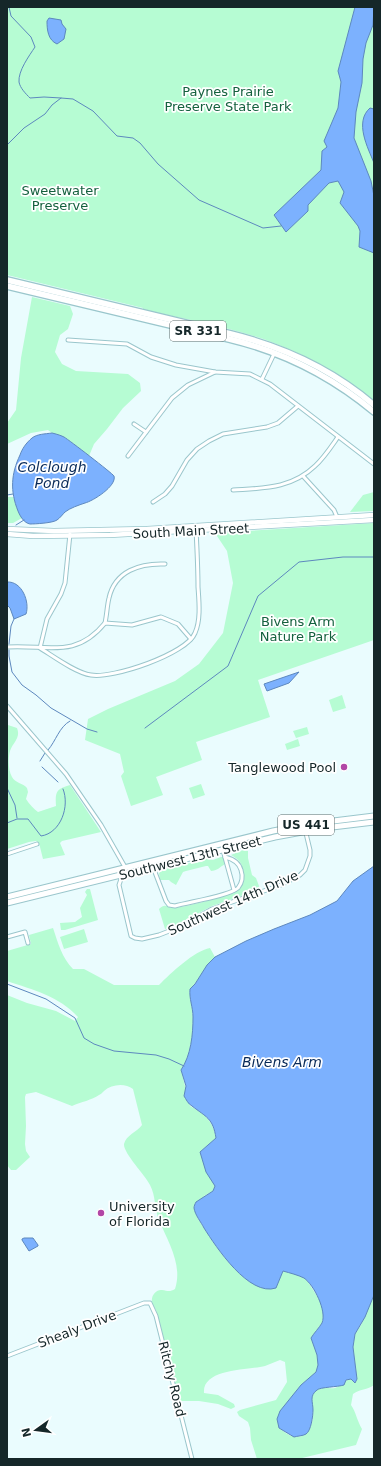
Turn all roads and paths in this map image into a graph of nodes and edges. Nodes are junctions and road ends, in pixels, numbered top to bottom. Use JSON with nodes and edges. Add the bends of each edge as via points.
{"nodes":[{"id":1,"x":7,"y":280,"type":"edge"},
{"id":2,"x":7,"y":286,"type":"edge"},
{"id":3,"x":69,"y":298,"type":"junction"},
{"id":4,"x":68,"y":340,"type":"dead end"},
{"id":5,"x":276,"y":350,"type":"junction"},
{"id":6,"x":215,"y":372,"type":"junction"},
{"id":7,"x":262,"y":379,"type":"junction"},
{"id":8,"x":374,"y":405,"type":"edge"},
{"id":9,"x":298,"y":406,"type":"junction"},
{"id":10,"x":374,"y":412,"type":"edge"},
{"id":11,"x":134,"y":424,"type":"dead end"},
{"id":12,"x":146,"y":432,"type":"junction"},
{"id":13,"x":338,"y":437,"type":"junction"},
{"id":14,"x":128,"y":456,"type":"dead end"},
{"id":15,"x":374,"y":464,"type":"edge"},
{"id":16,"x":303,"y":476,"type":"junction"},
{"id":17,"x":233,"y":490,"type":"dead end"},
{"id":18,"x":153,"y":502,"type":"dead end"},
{"id":19,"x":374,"y":515,"type":"edge"},
{"id":20,"x":337,"y":519,"type":"junction"},
{"id":21,"x":374,"y":520,"type":"edge"},
{"id":22,"x":196,"y":528,"type":"junction"},
{"id":23,"x":7,"y":529,"type":"edge"},
{"id":24,"x":70,"y":533,"type":"junction"},
{"id":25,"x":7,"y":534,"type":"edge"},
{"id":26,"x":165,"y":564,"type":"dead end"},
{"id":27,"x":105,"y":623,"type":"junction"},
{"id":28,"x":191,"y":639,"type":"junction"},
{"id":29,"x":7,"y":647,"type":"edge"},
{"id":30,"x":40,"y":648,"type":"junction"},
{"id":31,"x":7,"y":706,"type":"edge"},
{"id":32,"x":374,"y":816,"type":"edge"},
{"id":33,"x":374,"y":822,"type":"edge"},
{"id":34,"x":304,"y":825,"type":"junction"},
{"id":35,"x":306,"y":831,"type":"junction"},
{"id":36,"x":221,"y":843,"type":"junction"},
{"id":37,"x":37,"y":844,"type":"dead end"},
{"id":38,"x":223,"y":849,"type":"junction"},
{"id":39,"x":7,"y":854,"type":"edge"},
{"id":40,"x":225,"y":857,"type":"junction"},
{"id":41,"x":150,"y":861,"type":"junction"},
{"id":42,"x":124,"y":867,"type":"junction"},
{"id":43,"x":153,"y":867,"type":"junction"},
{"id":44,"x":118,"y":869,"type":"junction"},
{"id":45,"x":120,"y":875,"type":"junction"},
{"id":46,"x":58,"y":884,"type":"junction"},
{"id":47,"x":60,"y":890,"type":"junction"},
{"id":48,"x":234,"y":890,"type":"junction"},
{"id":49,"x":28,"y":892,"type":"junction"},
{"id":50,"x":7,"y":897,"type":"edge"},
{"id":51,"x":7,"y":903,"type":"edge"},
{"id":52,"x":7,"y":938,"type":"edge"},
{"id":53,"x":28,"y":943,"type":"dead end"},
{"id":54,"x":148,"y":1302,"type":"joint"},
{"id":55,"x":7,"y":1356,"type":"edge"},
{"id":56,"x":192,"y":1459,"type":"edge"}],
"edges":[{"from":1,"to":3,"type":"highway","number":"SR 331"},
{"from":2,"to":3,"type":"highway","number":"SR 331"},
{"from":3,"to":5,"type":"highway","number":"SR 331","via":[[237,335]]},
{"from":4,"to":6,"type":"street","via":[[127,344],[151,357]]},
{"from":5,"to":7,"type":"street"},
{"from":5,"to":8,"type":"highway","number":"SR 331","via":[[305,360],[333,375]]},
{"from":5,"to":10,"type":"highway","number":"SR 331","via":[[325,377]]},
{"from":6,"to":7,"type":"street","via":[[244,372]]},
{"from":6,"to":12,"type":"street","via":[[181,390],[163,408]]},
{"from":7,"to":9,"type":"street"},
{"from":9,"to":13,"type":"street"},
{"from":9,"to":18,"type":"street","via":[[278,423],[223,434],[209,441],[197,449],[172,486]]},
{"from":11,"to":12,"type":"street"},
{"from":12,"to":14,"type":"street"},
{"from":13,"to":15,"type":"street"},
{"from":13,"to":16,"type":"street","via":[[315,466]]},
{"from":16,"to":17,"type":"street","via":[[280,486]]},
{"from":16,"to":20,"type":"street","via":[[334,510]]},
{"from":19,"to":20,"type":"main road","name":"South Main Street"},
{"from":20,"to":21,"type":"main road","name":"South Main Street"},
{"from":20,"to":22,"type":"main road","name":"South Main Street"},
{"from":22,"to":24,"type":"main road","name":"South Main Street","via":[[110,535]]},
{"from":22,"to":28,"type":"street","via":[[198,619]]},
{"from":23,"to":24,"type":"main road","name":"South Main Street"},
{"from":24,"to":25,"type":"main road","name":"South Main Street"},
{"from":24,"to":30,"type":"street","via":[[65,583],[62,594],[47,620]]},
{"from":26,"to":27,"type":"street","via":[[141,565],[122,575],[109,597]]},
{"from":27,"to":28,"type":"street","via":[[132,625],[161,617],[178,624]]},
{"from":27,"to":30,"type":"street","via":[[89,638],[73,645],[63,648]]},
{"from":28,"to":30,"type":"street","via":[[179,650],[158,659],[117,674],[102,676],[85,674]]},
{"from":29,"to":30,"type":"street"},
{"from":31,"to":42,"type":"street","via":[[66,774],[101,825]]},
{"from":32,"to":34,"type":"main road","name":"Southwest 13th Street","number":"US 441"},
{"from":33,"to":35,"type":"main road","name":"Southwest 13th Street","number":"US 441"},
{"from":34,"to":35,"type":"street","name":"Southwest 14th Drive"},
{"from":34,"to":36,"type":"main road","name":"Southwest 13th Street","number":"US 441"},
{"from":35,"to":38,"type":"main road","name":"Southwest 13th Street","number":"US 441"},
{"from":35,"to":45,"type":"street","name":"Southwest 14th Drive","via":[[310,856],[305,870],[300,875],[281,885],[212,909],[182,926],[152,938],[131,936],[119,885]]},
{"from":36,"to":38,"type":"street"},
{"from":36,"to":41,"type":"main road","name":"Southwest 13th Street","number":"US 441"},
{"from":37,"to":39,"type":"street"},
{"from":38,"to":40,"type":"street"},
{"from":38,"to":43,"type":"main road","name":"Southwest 13th Street","number":"US 441"},
{"from":40,"to":48,"type":"street"},
{"from":40,"to":48,"type":"street","via":[[232,859],[241,868],[242,880],[239,887]]},
{"from":41,"to":42,"type":"main road","name":"Southwest 13th Street","number":"US 441"},
{"from":41,"to":43,"type":"street"},
{"from":42,"to":44,"type":"main road","name":"Southwest 13th Street","number":"US 441"},
{"from":43,"to":45,"type":"main road","name":"Southwest 13th Street","number":"US 441"},
{"from":43,"to":48,"type":"street","via":[[170,906]]},
{"from":44,"to":45,"type":"street"},
{"from":44,"to":46,"type":"main road","name":"Southwest 13th Street","number":"US 441"},
{"from":45,"to":47,"type":"main road","name":"Southwest 13th Street","number":"US 441"},
{"from":46,"to":47,"type":"main road"},
{"from":46,"to":49,"type":"main road","name":"Southwest 13th Street","number":"US 441"},
{"from":47,"to":51,"type":"main road","name":"Southwest 13th Street","number":"US 441"},
{"from":49,"to":50,"type":"main road","name":"Southwest 13th Street","number":"US 441"},
{"from":49,"to":51,"type":"main road"},
{"from":52,"to":53,"type":"street","via":[[25,932]]},
{"from":54,"to":55,"type":"street","name":"Shealy Drive"},
{"from":54,"to":56,"type":"street","name":"Ritchy Road","via":[[156,1316]]}]}
